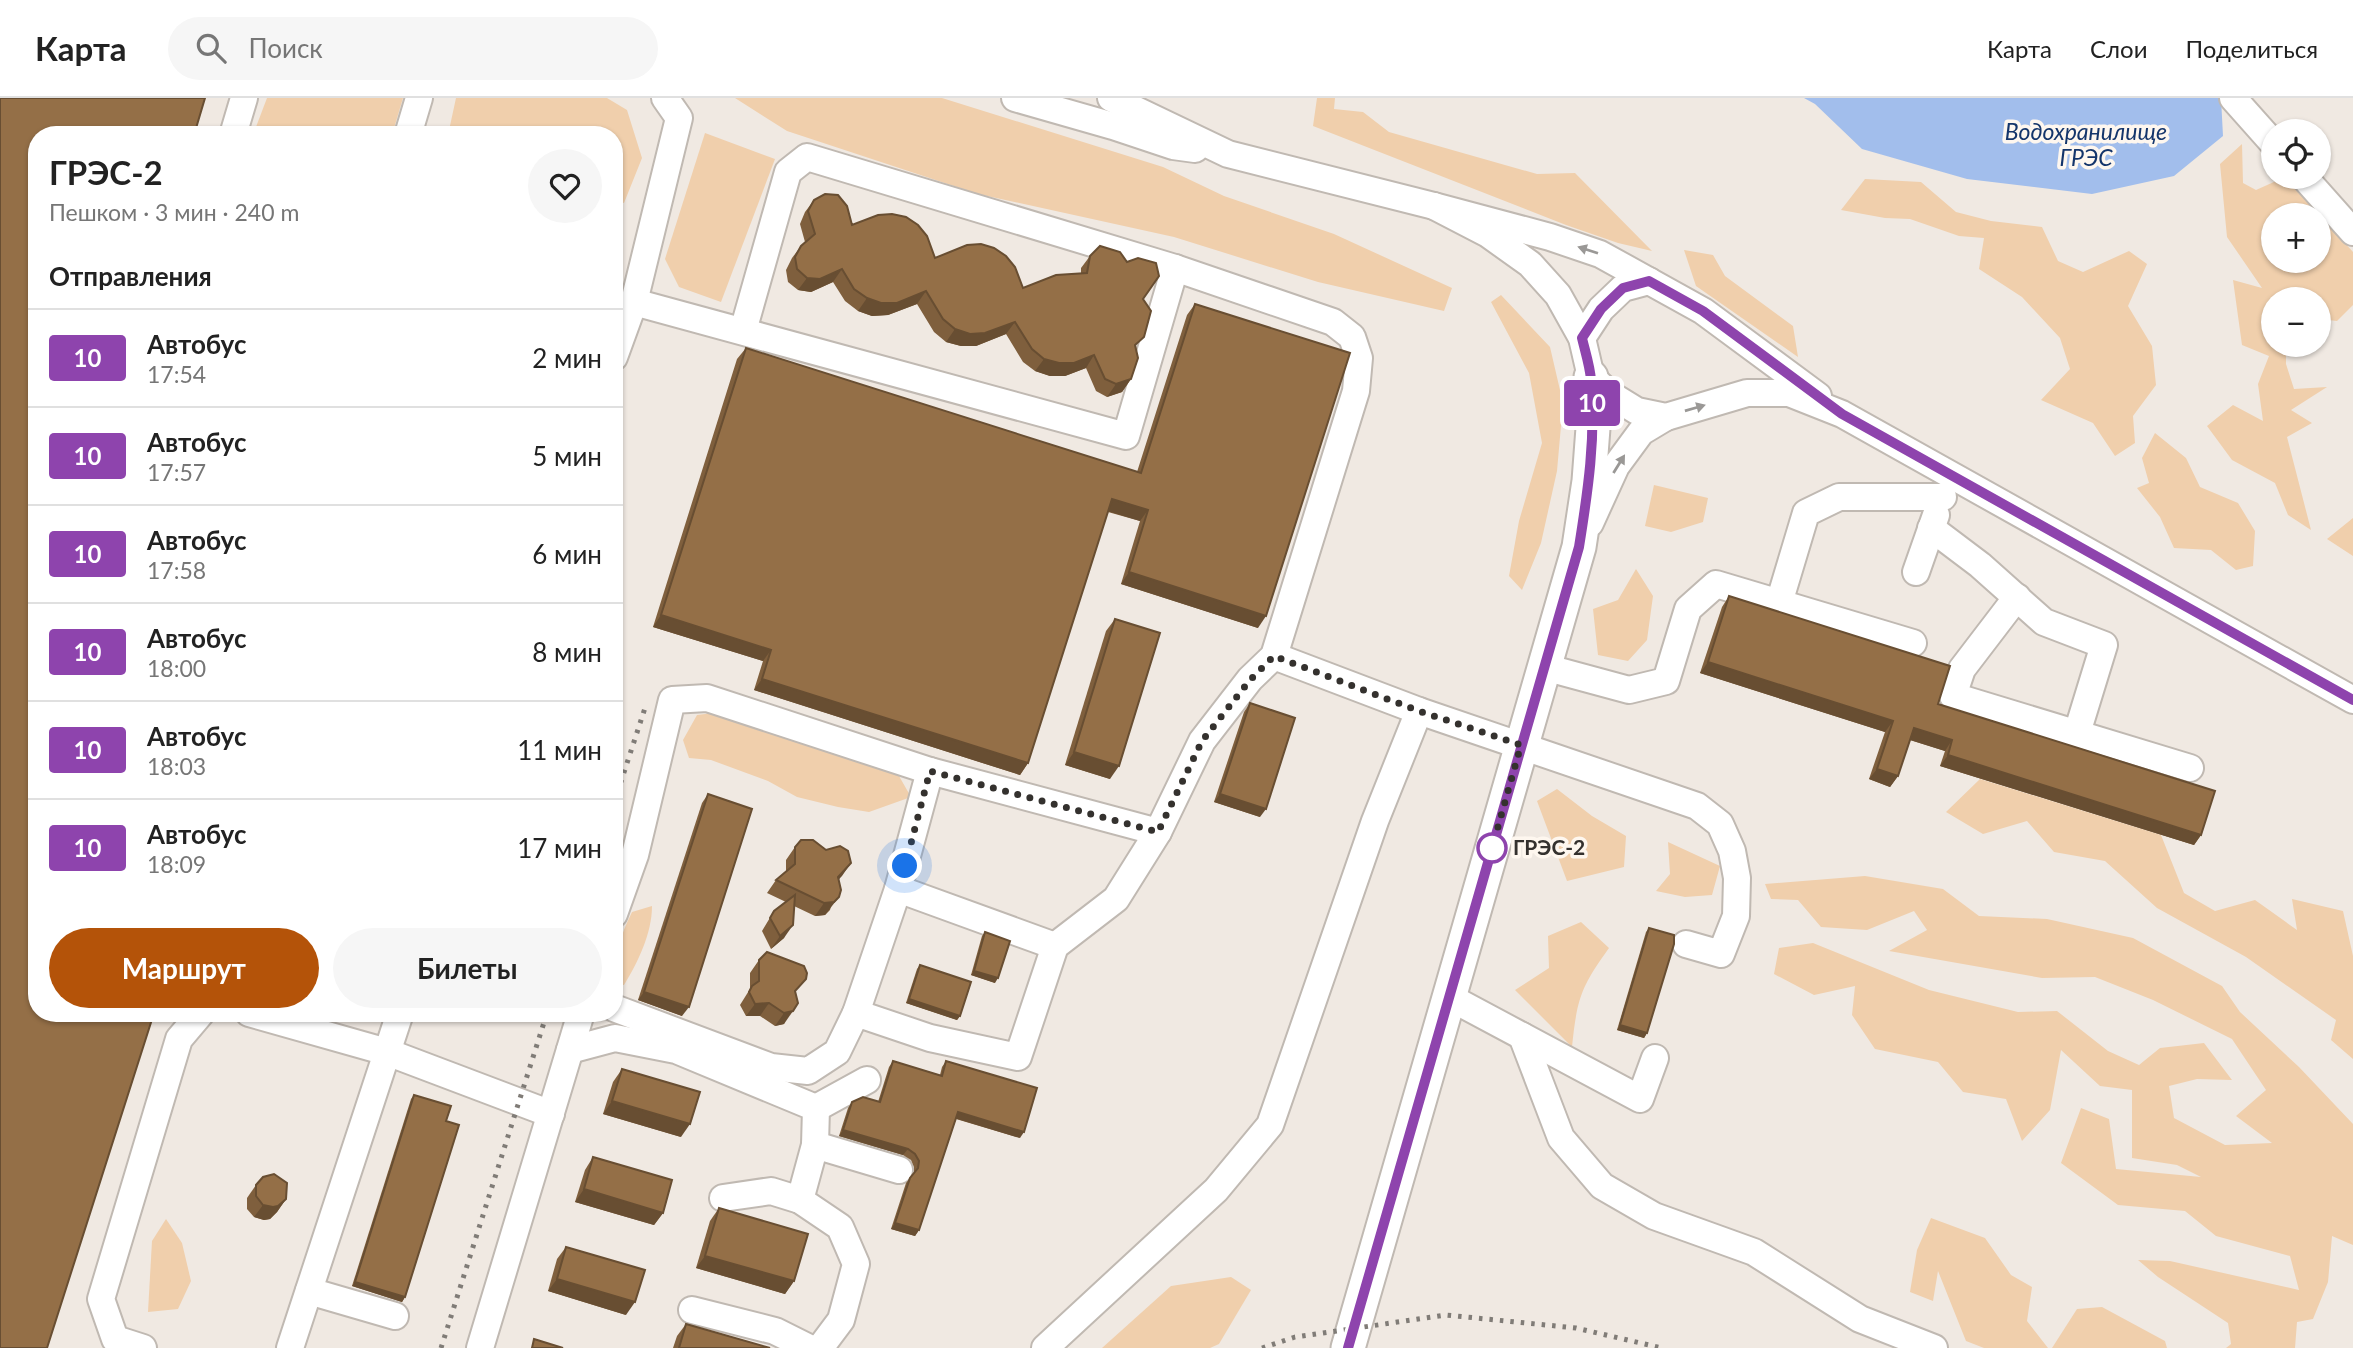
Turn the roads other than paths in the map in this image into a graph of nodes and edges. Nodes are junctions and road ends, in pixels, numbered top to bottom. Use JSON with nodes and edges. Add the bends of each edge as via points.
{"nodes":[{"id":1,"x":244,"y":98,"type":"edge"},
{"id":2,"x":419,"y":98,"type":"edge"},
{"id":3,"x":665,"y":98,"type":"edge"},
{"id":4,"x":1015,"y":98,"type":"edge"},
{"id":5,"x":1111,"y":98,"type":"edge"},
{"id":6,"x":2233,"y":98,"type":"edge"},
{"id":7,"x":236,"y":126,"type":"edge"},
{"id":8,"x":411,"y":126,"type":"edge"},
{"id":9,"x":2261,"y":130,"type":"edge"},
{"id":10,"x":1228,"y":154,"type":"junction"},
{"id":11,"x":2315,"y":189,"type":"edge"},
{"id":12,"x":1434,"y":206,"type":"junction"},
{"id":13,"x":2353,"y":232,"type":"edge"},
{"id":14,"x":1175,"y":268,"type":"junction"},
{"id":15,"x":1649,"y":281,"type":"junction"},
{"id":16,"x":634,"y":302,"type":"junction"},
{"id":17,"x":743,"y":331,"type":"junction"},
{"id":18,"x":623,"y":332,"type":"edge"},
{"id":19,"x":1582,"y":338,"type":"junction"},
{"id":20,"x":1591,"y":377,"type":"junction"},
{"id":21,"x":1842,"y":414,"type":"junction"},
{"id":22,"x":1665,"y":416,"type":"junction"},
{"id":23,"x":1947,"y":485,"type":"junction"},
{"id":24,"x":1931,"y":528,"type":"junction"},
{"id":25,"x":1579,"y":547,"type":"junction"},
{"id":26,"x":1916,"y":572,"type":"dead end"},
{"id":27,"x":2017,"y":597,"type":"junction"},
{"id":28,"x":1779,"y":603,"type":"junction"},
{"id":29,"x":1913,"y":643,"type":"dead end"},
{"id":30,"x":1274,"y":656,"type":"junction"},
{"id":31,"x":1544,"y":667,"type":"junction"},
{"id":32,"x":2353,"y":700,"type":"edge"},
{"id":33,"x":1419,"y":711,"type":"junction"},
{"id":34,"x":2077,"y":733,"type":"junction"},
{"id":35,"x":1521,"y":745,"type":"junction"},
{"id":36,"x":2190,"y":768,"type":"dead end"},
{"id":37,"x":930,"y":771,"type":"junction"},
{"id":38,"x":1158,"y":832,"type":"junction"},
{"id":39,"x":623,"y":889,"type":"edge"},
{"id":40,"x":898,"y":889,"type":"junction"},
{"id":41,"x":1686,"y":944,"type":"dead end"},
{"id":42,"x":1055,"y":946,"type":"junction"},
{"id":43,"x":1449,"y":997,"type":"junction"},
{"id":44,"x":623,"y":1011,"type":"edge"},
{"id":45,"x":856,"y":1013,"type":"junction"},
{"id":46,"x":193,"y":1022,"type":"edge"},
{"id":47,"x":280,"y":1022,"type":"edge"},
{"id":48,"x":397,"y":1022,"type":"edge"},
{"id":49,"x":578,"y":1022,"type":"edge"},
{"id":50,"x":1522,"y":1036,"type":"junction"},
{"id":51,"x":570,"y":1050,"type":"junction"},
{"id":52,"x":387,"y":1052,"type":"junction"},
{"id":53,"x":1655,"y":1058,"type":"dead end"},
{"id":54,"x":867,"y":1080,"type":"dead end"},
{"id":55,"x":816,"y":1108,"type":"junction"},
{"id":56,"x":551,"y":1114,"type":"junction"},
{"id":57,"x":816,"y":1145,"type":"junction"},
{"id":58,"x":899,"y":1170,"type":"dead end"},
{"id":59,"x":723,"y":1198,"type":"dead end"},
{"id":60,"x":800,"y":1200,"type":"junction"},
{"id":61,"x":309,"y":1291,"type":"junction"},
{"id":62,"x":692,"y":1310,"type":"dead end"},
{"id":63,"x":395,"y":1316,"type":"dead end"},
{"id":64,"x":143,"y":1348,"type":"edge"},
{"id":65,"x":290,"y":1348,"type":"edge"},
{"id":66,"x":480,"y":1348,"type":"edge"},
{"id":67,"x":809,"y":1348,"type":"edge"},
{"id":68,"x":820,"y":1348,"type":"edge"},
{"id":69,"x":1045,"y":1348,"type":"edge"},
{"id":70,"x":1348,"y":1348,"type":"edge"},
{"id":71,"x":1934,"y":1348,"type":"edge"}],
"edges":[{"from":1,"to":7,"type":"street"},
{"from":2,"to":8,"type":"street"},
{"from":3,"to":16,"type":"street","via":[[679,118]]},
{"from":4,"to":10,"type":"street","via":[[1173,146]]},
{"from":5,"to":10,"type":"street"},
{"from":6,"to":9,"type":"street"},
{"from":10,"to":12,"type":"street"},
{"from":11,"to":13,"type":"street"},
{"from":15,"to":12,"type":"street","one_way":true,"via":[[1600,254]]},
{"from":12,"to":19,"type":"street","via":[[1488,234],[1530,264],[1558,295]]},
{"from":14,"to":17,"type":"street","via":[[1126,436]]},
{"from":14,"to":17,"type":"street","via":[[807,157],[788,172]]},
{"from":14,"to":30,"type":"street","via":[[1333,322],[1352,337],[1359,358],[1356,391]]},
{"from":15,"to":19,"type":"street","via":[[1623,288],[1601,309]]},
{"from":15,"to":21,"type":"street","via":[[1703,311]]},
{"from":16,"to":17,"type":"street"},
{"from":16,"to":18,"type":"street"},
{"from":19,"to":20,"type":"street"},
{"from":20,"to":22,"type":"street","via":[[1637,411]]},
{"from":20,"to":25,"type":"main road","via":[[1593,428]]},
{"from":22,"to":21,"type":"street","one_way":true,"via":[[1747,393],[1789,393]]},
{"from":21,"to":23,"type":"street"},
{"from":25,"to":22,"type":"street","one_way":true,"via":[[1616,466],[1641,432]]},
{"from":23,"to":24,"type":"street"},
{"from":23,"to":28,"type":"street","via":[[1839,497],[1806,513]]},
{"from":23,"to":32,"type":"street"},
{"from":24,"to":26,"type":"street"},
{"from":24,"to":27,"type":"street"},
{"from":25,"to":31,"type":"main road"},
{"from":27,"to":34,"type":"street","via":[[2044,622],[2104,645]]},
{"from":27,"to":34,"type":"street","via":[[1962,669],[1953,696]]},
{"from":28,"to":29,"type":"street"},
{"from":28,"to":31,"type":"street","via":[[1716,584],[1688,609],[1665,681],[1629,690]]},
{"from":30,"to":33,"type":"street"},
{"from":30,"to":38,"type":"street","via":[[1202,741]]},
{"from":31,"to":35,"type":"main road"},
{"from":33,"to":35,"type":"street"},
{"from":33,"to":69,"type":"street","via":[[1371,833],[1270,1125],[1216,1190]]},
{"from":34,"to":36,"type":"street"},
{"from":35,"to":41,"type":"street","via":[[1697,806],[1720,824],[1732,850],[1737,878],[1735,916],[1721,954]]},
{"from":35,"to":43,"type":"main road"},
{"from":37,"to":38,"type":"street"},
{"from":37,"to":39,"type":"street","via":[[707,698],[672,700]]},
{"from":37,"to":40,"type":"street"},
{"from":38,"to":42,"type":"street","via":[[1116,899]]},
{"from":40,"to":42,"type":"street"},
{"from":40,"to":45,"type":"street"},
{"from":42,"to":45,"type":"street","via":[[1018,1057],[930,1038]]},
{"from":43,"to":50,"type":"street"},
{"from":43,"to":70,"type":"main road"},
{"from":44,"to":45,"type":"street","via":[[771,1067],[808,1071],[837,1052]]},
{"from":46,"to":64,"type":"street","via":[[179,1039],[101,1299],[115,1339]]},
{"from":47,"to":52,"type":"street"},
{"from":48,"to":52,"type":"street"},
{"from":49,"to":51,"type":"street"},
{"from":50,"to":53,"type":"street","via":[[1640,1099]]},
{"from":50,"to":71,"type":"street","via":[[1561,1138],[1602,1186],[1654,1216],[1754,1252],[1860,1319]]},
{"from":51,"to":55,"type":"street","via":[[615,1038],[676,1050]]},
{"from":51,"to":56,"type":"street"},
{"from":52,"to":56,"type":"street"},
{"from":52,"to":61,"type":"street"},
{"from":54,"to":55,"type":"street"},
{"from":55,"to":57,"type":"street"},
{"from":56,"to":66,"type":"street"},
{"from":57,"to":58,"type":"street"},
{"from":57,"to":60,"type":"street"},
{"from":59,"to":60,"type":"street","via":[[771,1191]]},
{"from":60,"to":68,"type":"street","via":[[840,1227],[856,1264],[841,1321]]},
{"from":61,"to":63,"type":"street"},
{"from":61,"to":65,"type":"street"},
{"from":62,"to":67,"type":"street","via":[[775,1331]]}]}
